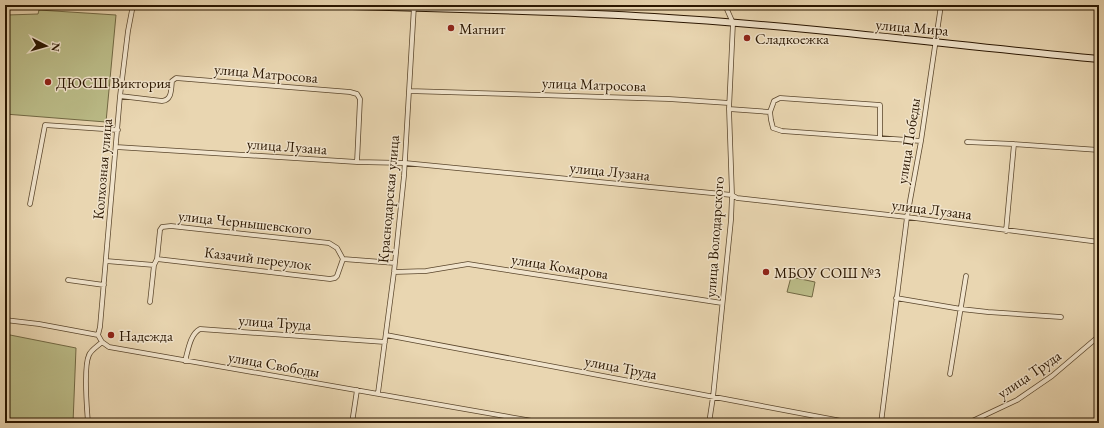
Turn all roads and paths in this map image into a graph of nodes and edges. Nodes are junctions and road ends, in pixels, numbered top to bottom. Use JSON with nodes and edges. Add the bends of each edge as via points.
{"nodes":[{"id":1,"x":133,"y":5,"type":"edge"},
{"id":2,"x":314,"y":5,"type":"edge"},
{"id":3,"x":725,"y":5,"type":"edge"},
{"id":4,"x":941,"y":5,"type":"edge"},
{"id":5,"x":414,"y":6,"type":"edge"},
{"id":6,"x":733,"y":23,"type":"junction"},
{"id":7,"x":936,"y":42,"type":"junction"},
{"id":8,"x":1099,"y":59,"type":"edge"},
{"id":9,"x":409,"y":91,"type":"junction"},
{"id":10,"x":120,"y":96,"type":"junction"},
{"id":11,"x":729,"y":103,"type":"junction"},
{"id":12,"x":729,"y":109,"type":"junction"},
{"id":13,"x":770,"y":112,"type":"junction"},
{"id":14,"x":118,"y":130,"type":"junction"},
{"id":15,"x":880,"y":137,"type":"junction"},
{"id":16,"x":921,"y":141,"type":"junction"},
{"id":17,"x":967,"y":142,"type":"dead end"},
{"id":18,"x":1014,"y":144,"type":"junction"},
{"id":19,"x":116,"y":147,"type":"junction"},
{"id":20,"x":1099,"y":150,"type":"edge"},
{"id":21,"x":357,"y":162,"type":"junction"},
{"id":22,"x":405,"y":163,"type":"junction"},
{"id":23,"x":732,"y":195,"type":"junction"},
{"id":24,"x":30,"y":204,"type":"dead end"},
{"id":25,"x":907,"y":217,"type":"junction"},
{"id":26,"x":1006,"y":231,"type":"junction"},
{"id":27,"x":1099,"y":242,"type":"edge"},
{"id":28,"x":157,"y":258,"type":"junction"},
{"id":29,"x":343,"y":258,"type":"junction"},
{"id":30,"x":106,"y":261,"type":"junction"},
{"id":31,"x":395,"y":263,"type":"junction"},
{"id":32,"x":154,"y":265,"type":"junction"},
{"id":33,"x":394,"y":272,"type":"junction"},
{"id":34,"x":966,"y":276,"type":"dead end"},
{"id":35,"x":68,"y":280,"type":"dead end"},
{"id":36,"x":104,"y":285,"type":"junction"},
{"id":37,"x":896,"y":298,"type":"junction"},
{"id":38,"x":150,"y":302,"type":"dead end"},
{"id":39,"x":722,"y":303,"type":"junction"},
{"id":40,"x":961,"y":309,"type":"junction"},
{"id":41,"x":1061,"y":317,"type":"dead end"},
{"id":42,"x":5,"y":320,"type":"edge"},
{"id":43,"x":98,"y":335,"type":"junction"},
{"id":44,"x":386,"y":335,"type":"junction"},
{"id":45,"x":1099,"y":336,"type":"edge"},
{"id":46,"x":102,"y":342,"type":"junction"},
{"id":47,"x":385,"y":342,"type":"junction"},
{"id":48,"x":185,"y":361,"type":"junction"},
{"id":49,"x":950,"y":374,"type":"dead end"},
{"id":50,"x":357,"y":390,"type":"junction"},
{"id":51,"x":378,"y":393,"type":"junction"},
{"id":52,"x":713,"y":397,"type":"junction"},
{"id":53,"x":88,"y":423,"type":"edge"},
{"id":54,"x":352,"y":423,"type":"edge"},
{"id":55,"x":544,"y":423,"type":"edge"},
{"id":56,"x":708,"y":423,"type":"edge"},
{"id":57,"x":852,"y":423,"type":"edge"},
{"id":58,"x":881,"y":423,"type":"edge"},
{"id":59,"x":968,"y":423,"type":"edge"}],
"edges":[{"from":1,"to":10,"type":"street","name":"Колхозная улица"},
{"from":2,"to":5,"type":"main road","name":"улица Мира"},
{"from":3,"to":6,"type":"street","name":"улица Володарского"},
{"from":4,"to":7,"type":"street","name":"улица Победы"},
{"from":5,"to":6,"type":"main road","name":"улица Мира"},
{"from":5,"to":9,"type":"street","name":"Краснодарская улица"},
{"from":6,"to":7,"type":"main road","name":"улица Мира"},
{"from":6,"to":11,"type":"street","name":"улица Володарского"},
{"from":7,"to":8,"type":"main road","name":"улица Мира"},
{"from":7,"to":16,"type":"street","name":"улица Победы"},
{"from":9,"to":11,"type":"street","name":"улица Матросова"},
{"from":9,"to":22,"type":"street","name":"Краснодарская улица"},
{"from":10,"to":14,"type":"street","name":"Колхозная улица"},
{"from":10,"to":21,"type":"street","name":"улица Матросова","via":[[167,101],[170,98],[172,81],[176,78],[350,92],[357,94],[360,99]]},
{"from":11,"to":12,"type":"street","name":"улица Володарского"},
{"from":12,"to":13,"type":"street"},
{"from":12,"to":23,"type":"street","name":"улица Володарского"},
{"from":13,"to":15,"type":"street","via":[[773,128],[782,131]]},
{"from":13,"to":15,"type":"street","via":[[774,101],[780,98],[880,105]]},
{"from":14,"to":19,"type":"street","name":"Колхозная улица"},
{"from":14,"to":24,"type":"street","via":[[45,125]]},
{"from":15,"to":16,"type":"street"},
{"from":16,"to":25,"type":"street","name":"улица Победы"},
{"from":17,"to":18,"type":"street"},
{"from":18,"to":20,"type":"street"},
{"from":18,"to":26,"type":"street"},
{"from":19,"to":21,"type":"street","name":"улица Лузана"},
{"from":19,"to":30,"type":"street","name":"Колхозная улица"},
{"from":21,"to":22,"type":"street","name":"улица Лузана"},
{"from":22,"to":23,"type":"street","name":"улица Лузана"},
{"from":22,"to":31,"type":"street","name":"Краснодарская улица"},
{"from":23,"to":25,"type":"street","name":"улица Лузана","via":[[737,198]]},
{"from":23,"to":39,"type":"street","name":"улица Володарского"},
{"from":25,"to":26,"type":"street","name":"улица Лузана"},
{"from":25,"to":37,"type":"street","name":"улица Победы"},
{"from":26,"to":27,"type":"street","name":"улица Лузана"},
{"from":28,"to":29,"type":"street","name":"Казачий переулок","via":[[330,279],[337,276]]},
{"from":28,"to":29,"type":"street","name":"улица Чернышевского","via":[[160,230],[162,227],[171,226],[329,243],[337,248]]},
{"from":28,"to":32,"type":"street","name":"улица Чернышевского"},
{"from":29,"to":31,"type":"street"},
{"from":30,"to":32,"type":"street"},
{"from":30,"to":36,"type":"street","name":"Колхозная улица"},
{"from":31,"to":33,"type":"street","name":"Краснодарская улица"},
{"from":32,"to":38,"type":"street","name":"улица Чернышевского"},
{"from":33,"to":39,"type":"street","name":"улица Комарова","via":[[426,271],[468,264]]},
{"from":33,"to":44,"type":"street","name":"Краснодарская улица"},
{"from":34,"to":40,"type":"street"},
{"from":35,"to":36,"type":"street"},
{"from":36,"to":43,"type":"street","name":"Колхозная улица"},
{"from":37,"to":40,"type":"street"},
{"from":37,"to":58,"type":"street","name":"улица Победы"},
{"from":39,"to":52,"type":"street","name":"улица Володарского"},
{"from":40,"to":41,"type":"street"},
{"from":40,"to":49,"type":"street"},
{"from":42,"to":43,"type":"street"},
{"from":43,"to":46,"type":"street"},
{"from":44,"to":47,"type":"street","name":"Краснодарская улица"},
{"from":44,"to":52,"type":"street","name":"улица Труда"},
{"from":45,"to":59,"type":"street","name":"улица Труда","via":[[1052,376],[1017,400]]},
{"from":46,"to":48,"type":"street","name":"улица Свободы","via":[[108,347]]},
{"from":46,"to":53,"type":"street","via":[[89,354],[87,363]]},
{"from":47,"to":48,"type":"street","name":"улица Труда","via":[[200,329],[193,336]]},
{"from":47,"to":51,"type":"street","name":"Краснодарская улица"},
{"from":48,"to":50,"type":"street","name":"улица Свободы"},
{"from":50,"to":51,"type":"street","name":"улица Свободы"},
{"from":50,"to":54,"type":"street"},
{"from":51,"to":55,"type":"street","name":"улица Свободы"},
{"from":52,"to":56,"type":"street","name":"улица Володарского"},
{"from":52,"to":57,"type":"street","name":"улица Труда"}]}
